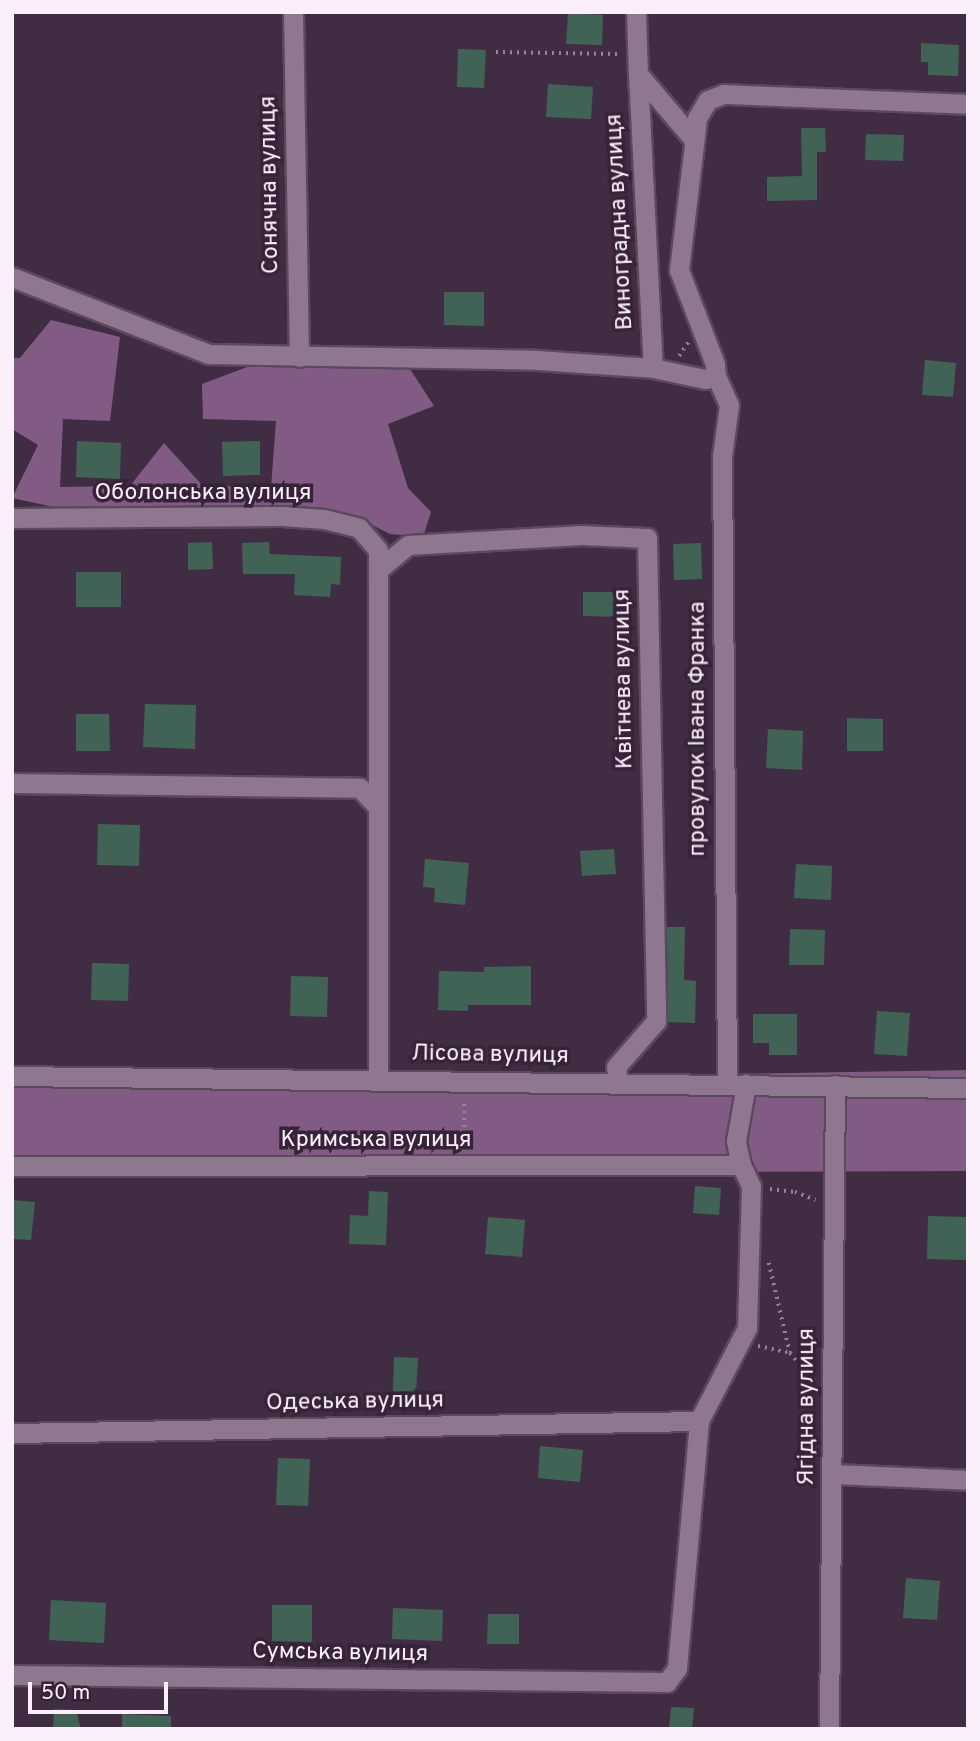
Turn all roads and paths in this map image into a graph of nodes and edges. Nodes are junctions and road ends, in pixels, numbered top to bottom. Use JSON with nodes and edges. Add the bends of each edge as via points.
{"nodes":[{"id":1,"x":293,"y":12,"type":"edge"},
{"id":2,"x":636,"y":12,"type":"edge"},
{"id":3,"x":496,"y":52,"type":"dead end"},
{"id":4,"x":638,"y":54,"type":"junction"},
{"id":5,"x":638,"y":75,"type":"junction"},
{"id":6,"x":968,"y":104,"type":"edge"},
{"id":7,"x":694,"y":140,"type":"junction"},
{"id":8,"x":12,"y":277,"type":"edge"},
{"id":9,"x":299,"y":357,"type":"junction"},
{"id":10,"x":653,"y":368,"type":"junction"},
{"id":11,"x":716,"y":376,"type":"junction"},
{"id":12,"x":12,"y":518,"type":"edge"},
{"id":13,"x":378,"y":570,"type":"junction"},
{"id":14,"x":12,"y":783,"type":"edge"},
{"id":15,"x":377,"y":806,"type":"junction"},
{"id":16,"x":12,"y":1076,"type":"edge"},
{"id":17,"x":378,"y":1079,"type":"junction"},
{"id":18,"x":464,"y":1080,"type":"junction"},
{"id":19,"x":618,"y":1082,"type":"junction"},
{"id":20,"x":736,"y":1084,"type":"junction"},
{"id":21,"x":835,"y":1085,"type":"junction"},
{"id":22,"x":968,"y":1088,"type":"edge"},
{"id":23,"x":740,"y":1165,"type":"junction"},
{"id":24,"x":12,"y":1166,"type":"edge"},
{"id":25,"x":464,"y":1166,"type":"junction"},
{"id":26,"x":751,"y":1186,"type":"junction"},
{"id":27,"x":834,"y":1208,"type":"junction"},
{"id":28,"x":766,"y":1251,"type":"dead end"},
{"id":29,"x":741,"y":1343,"type":"junction"},
{"id":30,"x":790,"y":1353,"type":"junction"},
{"id":31,"x":832,"y":1401,"type":"junction"},
{"id":32,"x":699,"y":1421,"type":"junction"},
{"id":33,"x":12,"y":1433,"type":"edge"},
{"id":34,"x":832,"y":1474,"type":"junction"},
{"id":35,"x":968,"y":1480,"type":"edge"},
{"id":36,"x":12,"y":1675,"type":"edge"},
{"id":37,"x":828,"y":1729,"type":"edge"}],
"edges":[{"from":1,"to":9,"type":"street","name":"Сонячна вулиця"},
{"from":2,"to":4,"type":"street","name":"Виноградна вулиця"},
{"from":3,"to":4,"type":"path"},
{"from":4,"to":5,"type":"street","name":"Виноградна вулиця"},
{"from":5,"to":7,"type":"street","name":"Виноградна вулиця"},
{"from":5,"to":10,"type":"street","name":"Виноградна вулиця"},
{"from":6,"to":7,"type":"street","name":"провулок Івана Франка","via":[[724,94],[708,100],[697,118]]},
{"from":7,"to":11,"type":"street","name":"провулок Івана Франка","via":[[679,270]]},
{"from":8,"to":9,"type":"street","via":[[208,354]]},
{"from":9,"to":10,"type":"street","via":[[537,360]]},
{"from":10,"to":11,"type":"street","via":[[705,379]]},
{"from":11,"to":20,"type":"street","name":"провулок Івана Франка","via":[[729,405],[722,456]]},
{"from":12,"to":13,"type":"street","name":"Оболонська вулиця","via":[[324,519],[359,528],[370,537],[378,550]]},
{"from":13,"to":15,"type":"street","name":"Оболонська вулиця"},
{"from":13,"to":19,"type":"street","name":"Квітнева вулиця","via":[[408,545],[582,535],[647,538],[656,1021],[616,1067]]},
{"from":14,"to":15,"type":"street","via":[[360,788]]},
{"from":15,"to":17,"type":"street","name":"Оболонська вулиця"},
{"from":16,"to":17,"type":"street","name":"Лісова вулиця"},
{"from":17,"to":18,"type":"street","name":"Лісова вулиця"},
{"from":18,"to":19,"type":"street","name":"Лісова вулиця"},
{"from":18,"to":25,"type":"path"},
{"from":19,"to":20,"type":"street","name":"Лісова вулиця"},
{"from":20,"to":21,"type":"street","name":"Лісова вулиця"},
{"from":20,"to":23,"type":"street","name":"провулок Івана Франка"},
{"from":21,"to":22,"type":"street","name":"Лісова вулиця"},
{"from":21,"to":27,"type":"street","name":"Ягідна вулиця"},
{"from":23,"to":25,"type":"street","name":"Кримська вулиця"},
{"from":23,"to":26,"type":"street"},
{"from":24,"to":25,"type":"street","name":"Кримська вулиця"},
{"from":26,"to":27,"type":"path","via":[[795,1192]]},
{"from":26,"to":29,"type":"street","via":[[747,1328]]},
{"from":27,"to":31,"type":"street","name":"Ягідна вулиця"},
{"from":28,"to":30,"type":"path"},
{"from":29,"to":30,"type":"path"},
{"from":29,"to":32,"type":"street"},
{"from":30,"to":31,"type":"path"},
{"from":31,"to":34,"type":"street","name":"Ягідна вулиця"},
{"from":32,"to":33,"type":"street","name":"Одеська вулиця"},
{"from":32,"to":36,"type":"street","name":"Сумська вулиця","via":[[677,1668],[667,1682]]},
{"from":34,"to":35,"type":"street"},
{"from":34,"to":37,"type":"street","name":"Ягідна вулиця"}]}
